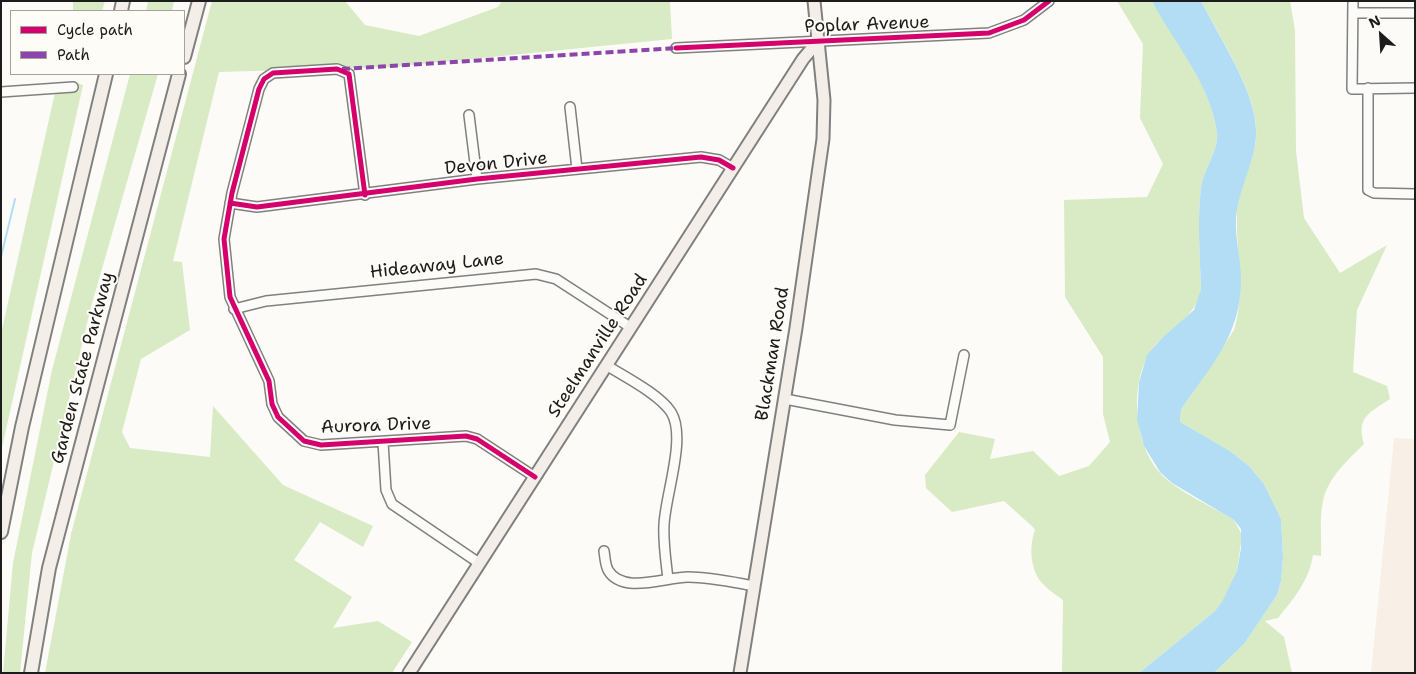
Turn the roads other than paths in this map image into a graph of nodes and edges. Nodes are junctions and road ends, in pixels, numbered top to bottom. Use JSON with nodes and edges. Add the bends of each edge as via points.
{"nodes":[{"id":1,"x":199,"y":1,"type":"edge"},
{"id":2,"x":814,"y":1,"type":"edge"},
{"id":3,"x":1049,"y":1,"type":"edge"},
{"id":4,"x":1353,"y":1,"type":"edge"},
{"id":5,"x":1353,"y":13,"type":"junction"},
{"id":6,"x":1415,"y":14,"type":"edge"},
{"id":7,"x":819,"y":40,"type":"junction"},
{"id":8,"x":676,"y":48,"type":"dead end"},
{"id":9,"x":185,"y":53,"type":"edge"},
{"id":10,"x":106,"y":75,"type":"edge"},
{"id":11,"x":179,"y":75,"type":"edge"},
{"id":12,"x":73,"y":87,"type":"dead end"},
{"id":13,"x":1368,"y":88,"type":"junction"},
{"id":14,"x":1415,"y":88,"type":"edge"},
{"id":15,"x":1,"y":92,"type":"edge"},
{"id":16,"x":570,"y":106,"type":"dead end"},
{"id":17,"x":469,"y":116,"type":"dead end"},
{"id":18,"x":733,"y":168,"type":"junction"},
{"id":19,"x":577,"y":169,"type":"junction"},
{"id":20,"x":477,"y":179,"type":"junction"},
{"id":21,"x":1415,"y":194,"type":"edge"},
{"id":22,"x":364,"y":195,"type":"junction"},
{"id":23,"x":230,"y":203,"type":"junction"},
{"id":24,"x":234,"y":309,"type":"junction"},
{"id":25,"x":630,"y":328,"type":"junction"},
{"id":26,"x":964,"y":355,"type":"dead end"},
{"id":27,"x":606,"y":365,"type":"junction"},
{"id":28,"x":785,"y":399,"type":"junction"},
{"id":29,"x":383,"y":442,"type":"junction"},
{"id":30,"x":535,"y":477,"type":"junction"},
{"id":31,"x":1,"y":532,"type":"edge"},
{"id":32,"x":604,"y":551,"type":"dead end"},
{"id":33,"x":479,"y":563,"type":"junction"},
{"id":34,"x":668,"y":579,"type":"junction"},
{"id":35,"x":754,"y":586,"type":"junction"},
{"id":36,"x":30,"y":673,"type":"edge"},
{"id":37,"x":409,"y":673,"type":"edge"},
{"id":38,"x":740,"y":673,"type":"edge"}],
"edges":[{"from":1,"to":9,"type":"highway"},
{"from":2,"to":7,"type":"main road","name":"Blackman Road"},
{"from":3,"to":7,"type":"street","name":"Poplar Avenue","via":[[1024,20],[997,32]]},
{"from":4,"to":5,"type":"street"},
{"from":5,"to":6,"type":"street"},
{"from":5,"to":13,"type":"street","via":[[1352,89]]},
{"from":7,"to":8,"type":"street","name":"Poplar Avenue"},
{"from":7,"to":18,"type":"main road","name":"Steelmanville Road","via":[[802,59]]},
{"from":7,"to":28,"type":"main road","name":"Blackman Road","via":[[824,100],[822,139]]},
{"from":10,"to":31,"type":"highway","via":[[22,427]]},
{"from":11,"to":36,"type":"highway","name":"Garden State Parkway","via":[[49,568]]},
{"from":12,"to":15,"type":"street"},
{"from":13,"to":14,"type":"street"},
{"from":13,"to":21,"type":"street","via":[[1368,190],[1372,193]]},
{"from":16,"to":19,"type":"street"},
{"from":17,"to":20,"type":"street"},
{"from":18,"to":19,"type":"street","name":"Devon Drive","via":[[719,160],[701,157]]},
{"from":18,"to":25,"type":"main road","name":"Steelmanville Road"},
{"from":19,"to":20,"type":"street","name":"Devon Drive"},
{"from":20,"to":22,"type":"street","name":"Devon Drive"},
{"from":22,"to":23,"type":"street","name":"Devon Drive","via":[[257,207]]},
{"from":22,"to":23,"type":"street","name":"Aurora Drive","via":[[352,83],[349,74],[338,69],[273,73],[266,77],[259,89]]},
{"from":23,"to":24,"type":"street","name":"Aurora Drive","via":[[224,239]]},
{"from":24,"to":25,"type":"street","name":"Hideaway Lane","via":[[273,300],[536,274],[556,279]]},
{"from":24,"to":29,"type":"street","name":"Aurora Drive","via":[[269,381],[272,404],[278,417],[304,441],[321,445]]},
{"from":25,"to":27,"type":"main road","name":"Steelmanville Road"},
{"from":26,"to":28,"type":"street","via":[[950,425],[895,420]]},
{"from":27,"to":30,"type":"main road","name":"Steelmanville Road"},
{"from":27,"to":34,"type":"street","via":[[658,399],[675,420],[677,440],[664,524]]},
{"from":28,"to":35,"type":"main road","name":"Blackman Road"},
{"from":29,"to":30,"type":"street","name":"Aurora Drive","via":[[466,436],[476,439]]},
{"from":29,"to":33,"type":"street","via":[[386,490],[392,504]]},
{"from":30,"to":33,"type":"main road","name":"Steelmanville Road"},
{"from":32,"to":34,"type":"street","via":[[607,569],[621,580]]},
{"from":33,"to":37,"type":"main road","name":"Steelmanville Road"},
{"from":34,"to":35,"type":"street","via":[[697,577]]},
{"from":35,"to":38,"type":"main road","name":"Blackman Road"}]}
